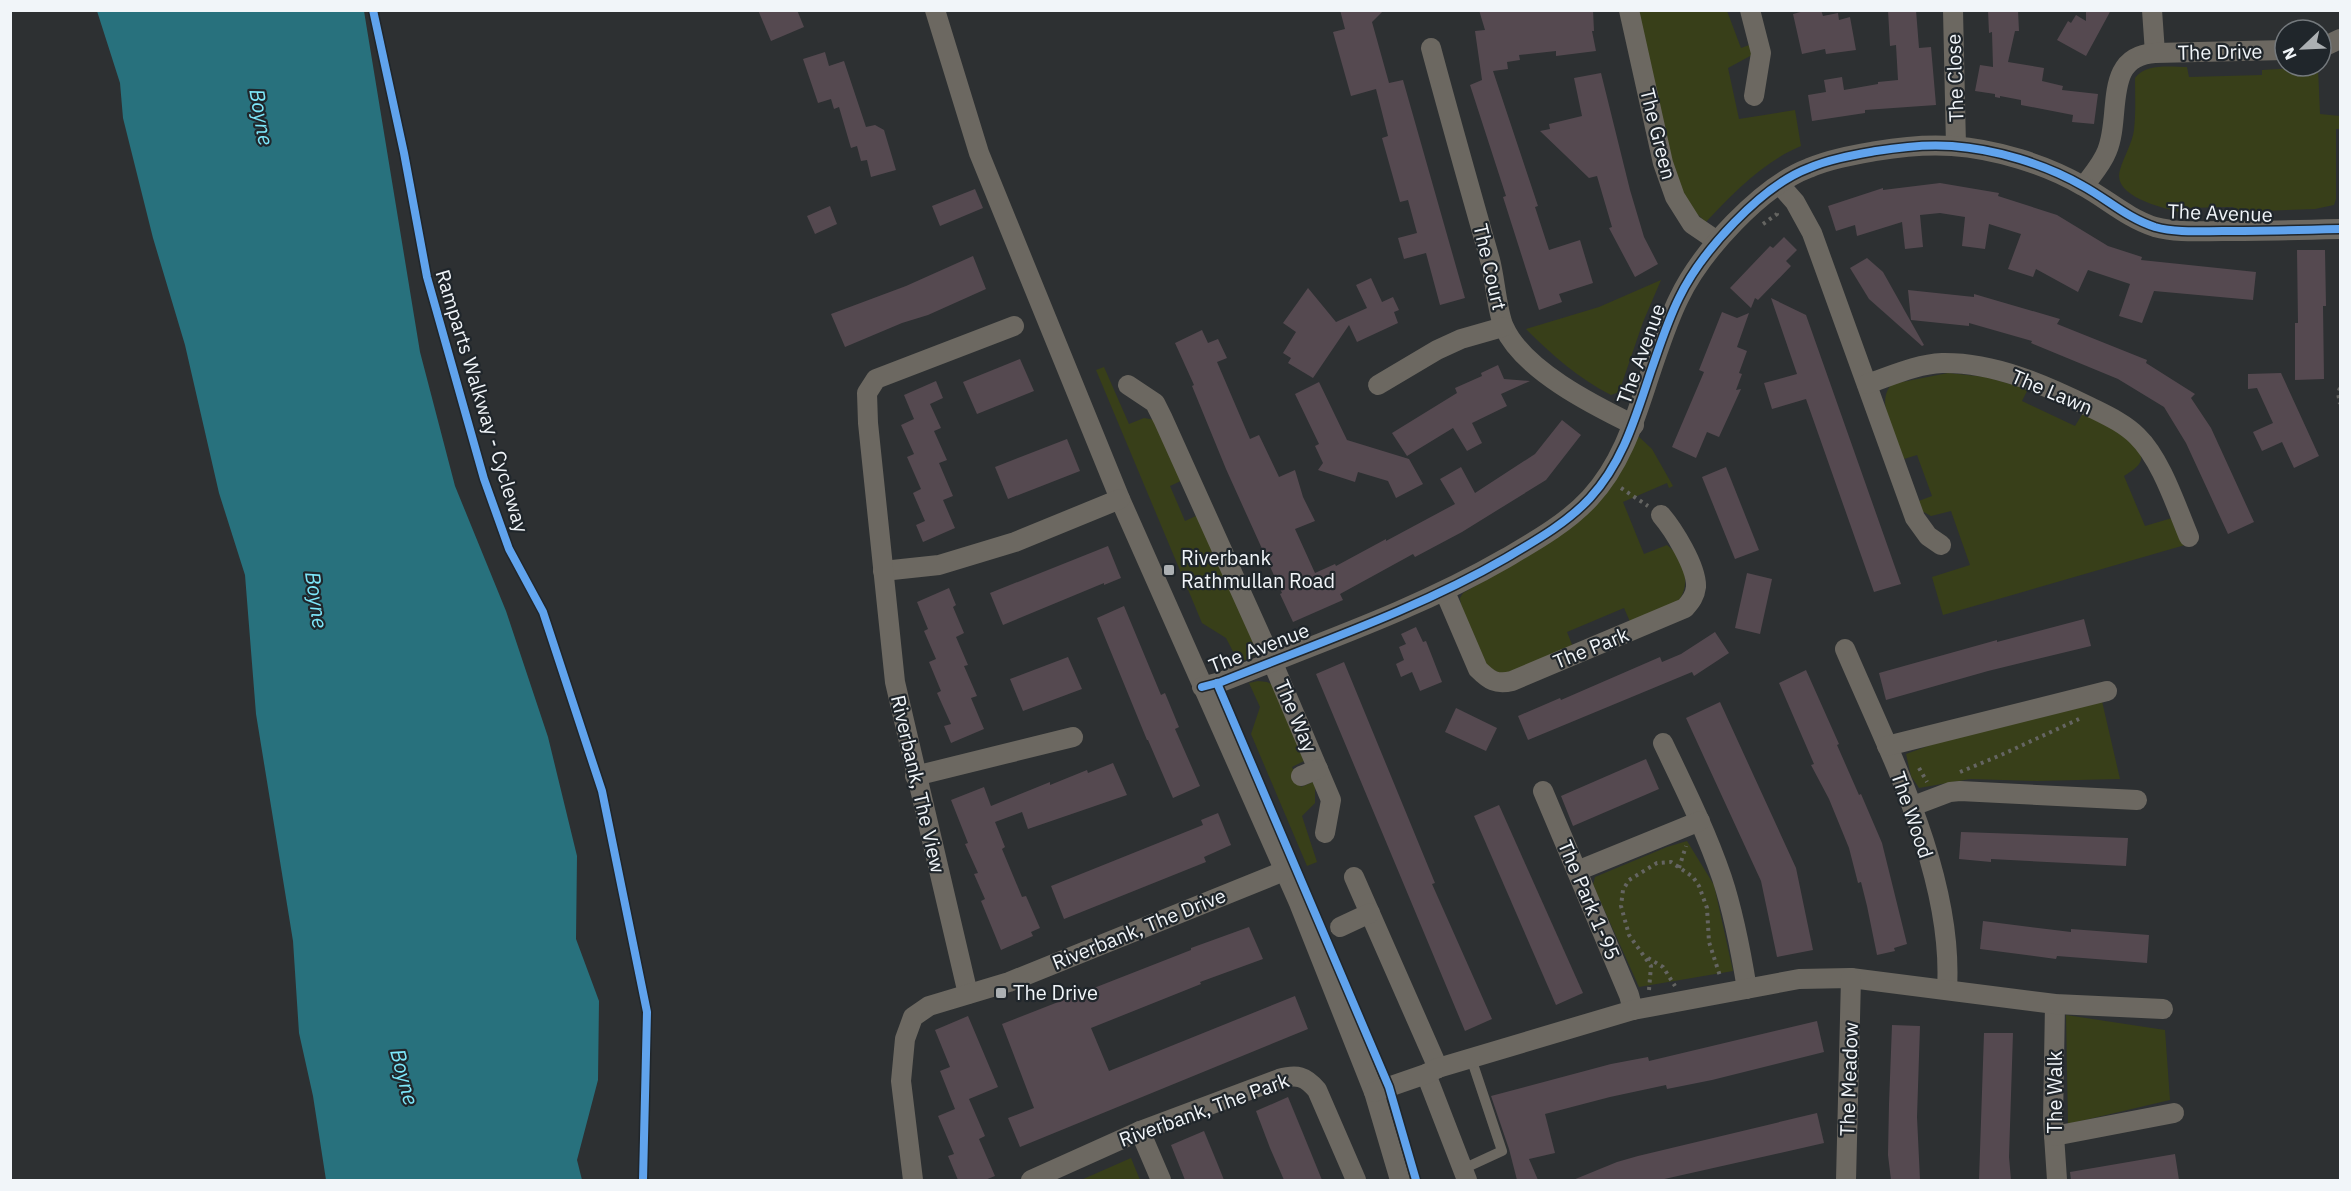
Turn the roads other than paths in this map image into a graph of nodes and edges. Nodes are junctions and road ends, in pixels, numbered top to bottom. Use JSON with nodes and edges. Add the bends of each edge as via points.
{"nodes":[{"id":1,"x":935,"y":10,"type":"edge"},
{"id":2,"x":1629,"y":10,"type":"edge"},
{"id":3,"x":1750,"y":10,"type":"edge"},
{"id":4,"x":1953,"y":10,"type":"edge"},
{"id":5,"x":2152,"y":10,"type":"edge"},
{"id":6,"x":1431,"y":48,"type":"dead end"},
{"id":7,"x":2273,"y":50,"type":"edge"},
{"id":8,"x":2155,"y":53,"type":"junction"},
{"id":9,"x":1754,"y":96,"type":"dead end"},
{"id":10,"x":1956,"y":146,"type":"junction"},
{"id":11,"x":2084,"y":186,"type":"junction"},
{"id":12,"x":1779,"y":195,"type":"junction"},
{"id":13,"x":2340,"y":229,"type":"edge"},
{"id":14,"x":1717,"y":241,"type":"junction"},
{"id":15,"x":1014,"y":326,"type":"dead end"},
{"id":16,"x":1503,"y":327,"type":"junction"},
{"id":17,"x":1868,"y":384,"type":"junction"},
{"id":18,"x":1128,"y":385,"type":"dead end"},
{"id":19,"x":1378,"y":385,"type":"dead end"},
{"id":20,"x":1634,"y":425,"type":"junction"},
{"id":21,"x":1120,"y":499,"type":"junction"},
{"id":22,"x":1661,"y":514,"type":"road end"},
{"id":23,"x":2189,"y":537,"type":"dead end"},
{"id":24,"x":1941,"y":545,"type":"dead end"},
{"id":25,"x":883,"y":571,"type":"junction"},
{"id":26,"x":1445,"y":592,"type":"junction"},
{"id":27,"x":1845,"y":649,"type":"dead end"},
{"id":28,"x":1272,"y":662,"type":"junction"},
{"id":29,"x":1202,"y":687,"type":"junction"},
{"id":30,"x":2107,"y":691,"type":"dead end"},
{"id":31,"x":1073,"y":737,"type":"dead end"},
{"id":32,"x":1663,"y":743,"type":"dead end"},
{"id":33,"x":1887,"y":746,"type":"junction"},
{"id":34,"x":915,"y":776,"type":"junction"},
{"id":35,"x":1543,"y":790,"type":"dead end"},
{"id":36,"x":2137,"y":800,"type":"dead end"},
{"id":37,"x":1913,"y":806,"type":"junction"},
{"id":38,"x":1700,"y":821,"type":"junction"},
{"id":39,"x":1325,"y":833,"type":"dead end"},
{"id":40,"x":1284,"y":871,"type":"junction"},
{"id":41,"x":1577,"y":871,"type":"junction"},
{"id":42,"x":1354,"y":877,"type":"dead end"},
{"id":43,"x":1370,"y":914,"type":"junction"},
{"id":44,"x":1340,"y":927,"type":"dead end"},
{"id":45,"x":1851,"y":978,"type":"junction"},
{"id":46,"x":1747,"y":989,"type":"junction"},
{"id":47,"x":1947,"y":989,"type":"junction"},
{"id":48,"x":968,"y":994,"type":"junction"},
{"id":49,"x":1648,"y":1000,"type":"junction"},
{"id":50,"x":2055,"y":1004,"type":"junction"},
{"id":51,"x":2163,"y":1009,"type":"dead end"},
{"id":52,"x":1471,"y":1058,"type":"junction"},
{"id":53,"x":1432,"y":1071,"type":"junction"},
{"id":54,"x":1374,"y":1092,"type":"junction"},
{"id":55,"x":2174,"y":1113,"type":"dead end"},
{"id":56,"x":1140,"y":1131,"type":"junction"},
{"id":57,"x":2054,"y":1136,"type":"junction"},
{"id":58,"x":1465,"y":1175,"type":"edge"},
{"id":59,"x":914,"y":1180,"type":"edge"},
{"id":60,"x":1031,"y":1180,"type":"edge"},
{"id":61,"x":1161,"y":1180,"type":"edge"},
{"id":62,"x":1356,"y":1180,"type":"edge"},
{"id":63,"x":1400,"y":1180,"type":"edge"},
{"id":64,"x":1846,"y":1180,"type":"edge"},
{"id":65,"x":2057,"y":1180,"type":"edge"}],
"edges":[{"from":1,"to":21,"type":"street","via":[[979,153]]},
{"from":2,"to":14,"type":"street","name":"The Green","via":[[1663,163],[1675,197],[1692,224]]},
{"from":3,"to":9,"type":"street","via":[[1761,53]]},
{"from":4,"to":10,"type":"street","name":"The Close"},
{"from":5,"to":8,"type":"street","name":"The Drive"},
{"from":6,"to":16,"type":"street","name":"The Court","via":[[1493,271]]},
{"from":7,"to":8,"type":"street","name":"The Drive"},
{"from":8,"to":11,"type":"street","name":"The Drive","via":[[2142,54],[2124,65],[2107,152]]},
{"from":10,"to":11,"type":"street","name":"The Avenue","via":[[2029,162]]},
{"from":10,"to":12,"type":"street","name":"The Avenue","via":[[1909,147],[1846,157],[1809,168]]},
{"from":11,"to":13,"type":"street","name":"The Avenue","via":[[2131,217],[2167,230]]},
{"from":12,"to":14,"type":"street","name":"The Avenue","via":[[1757,202]]},
{"from":12,"to":17,"type":"street","via":[[1795,202],[1812,233]]},
{"from":14,"to":20,"type":"street","name":"The Avenue","via":[[1680,296]]},
{"from":15,"to":25,"type":"street","name":"Riverbank, The View","via":[[876,379],[867,393]]},
{"from":16,"to":19,"type":"street","via":[[1444,347]]},
{"from":16,"to":20,"type":"street","name":"The Court","via":[[1555,381]]},
{"from":17,"to":23,"type":"street","name":"The Lawn","via":[[1942,363],[2017,375],[2059,392],[2137,435],[2168,488]]},
{"from":17,"to":24,"type":"street","via":[[1915,518],[1928,536]]},
{"from":18,"to":28,"type":"street","name":"The Way","via":[[1155,403]]},
{"from":20,"to":26,"type":"street","name":"The Avenue","via":[[1606,478],[1563,523]]},
{"from":21,"to":25,"type":"street","via":[[1015,542],[939,565]]},
{"from":21,"to":29,"type":"street"},
{"from":22,"to":26,"type":"street","name":"The Park","via":[[1675,531],[1696,578],[1693,599],[1685,608],[1512,681],[1496,683],[1478,669]]},
{"from":25,"to":34,"type":"street","name":"Riverbank, The View","via":[[895,682]]},
{"from":26,"to":28,"type":"street","name":"The Avenue"},
{"from":27,"to":33,"type":"street","name":"The Wood"},
{"from":28,"to":29,"type":"street","name":"The Avenue"},
{"from":28,"to":39,"type":"street","name":"The Way","via":[[1310,772],[1331,800]]},
{"from":29,"to":40,"type":"street"},
{"from":30,"to":33,"type":"street"},
{"from":31,"to":34,"type":"street"},
{"from":32,"to":38,"type":"street"},
{"from":33,"to":37,"type":"street","name":"The Wood"},
{"from":34,"to":48,"type":"street","name":"Riverbank, The View"},
{"from":35,"to":41,"type":"street","name":"The Park 1-95"},
{"from":36,"to":37,"type":"street","via":[[1960,791]]},
{"from":37,"to":47,"type":"street","name":"The Wood","via":[[1945,928]]},
{"from":38,"to":41,"type":"street"},
{"from":38,"to":46,"type":"street","via":[[1738,936]]},
{"from":40,"to":48,"type":"street","name":"Riverbank, The Drive","via":[[1009,982]]},
{"from":40,"to":54,"type":"street"},
{"from":41,"to":49,"type":"street","name":"The Park 1-95","via":[[1629,995]]},
{"from":42,"to":43,"type":"street"},
{"from":43,"to":44,"type":"street"},
{"from":43,"to":53,"type":"street"},
{"from":45,"to":46,"type":"street","via":[[1799,980]]},
{"from":45,"to":47,"type":"street"},
{"from":45,"to":64,"type":"street","name":"The Meadow"},
{"from":46,"to":49,"type":"street"},
{"from":47,"to":50,"type":"street"},
{"from":48,"to":59,"type":"street","name":"Riverbank, The Drive","via":[[929,1006],[913,1017],[905,1039],[901,1081]]},
{"from":49,"to":52,"type":"street"},
{"from":50,"to":51,"type":"street"},
{"from":50,"to":57,"type":"street","name":"The Walk"},
{"from":52,"to":53,"type":"street"},
{"from":52,"to":58,"type":"lane","via":[[1502,1151]]},
{"from":53,"to":54,"type":"street"},
{"from":53,"to":58,"type":"street"},
{"from":54,"to":63,"type":"street"},
{"from":55,"to":57,"type":"street"},
{"from":56,"to":60,"type":"street","name":"Riverbank, The Park"},
{"from":56,"to":61,"type":"street"},
{"from":56,"to":62,"type":"street","name":"Riverbank, The Park","via":[[1279,1079],[1298,1076],[1308,1079],[1317,1090]]},
{"from":57,"to":65,"type":"street","name":"The Walk"}]}
